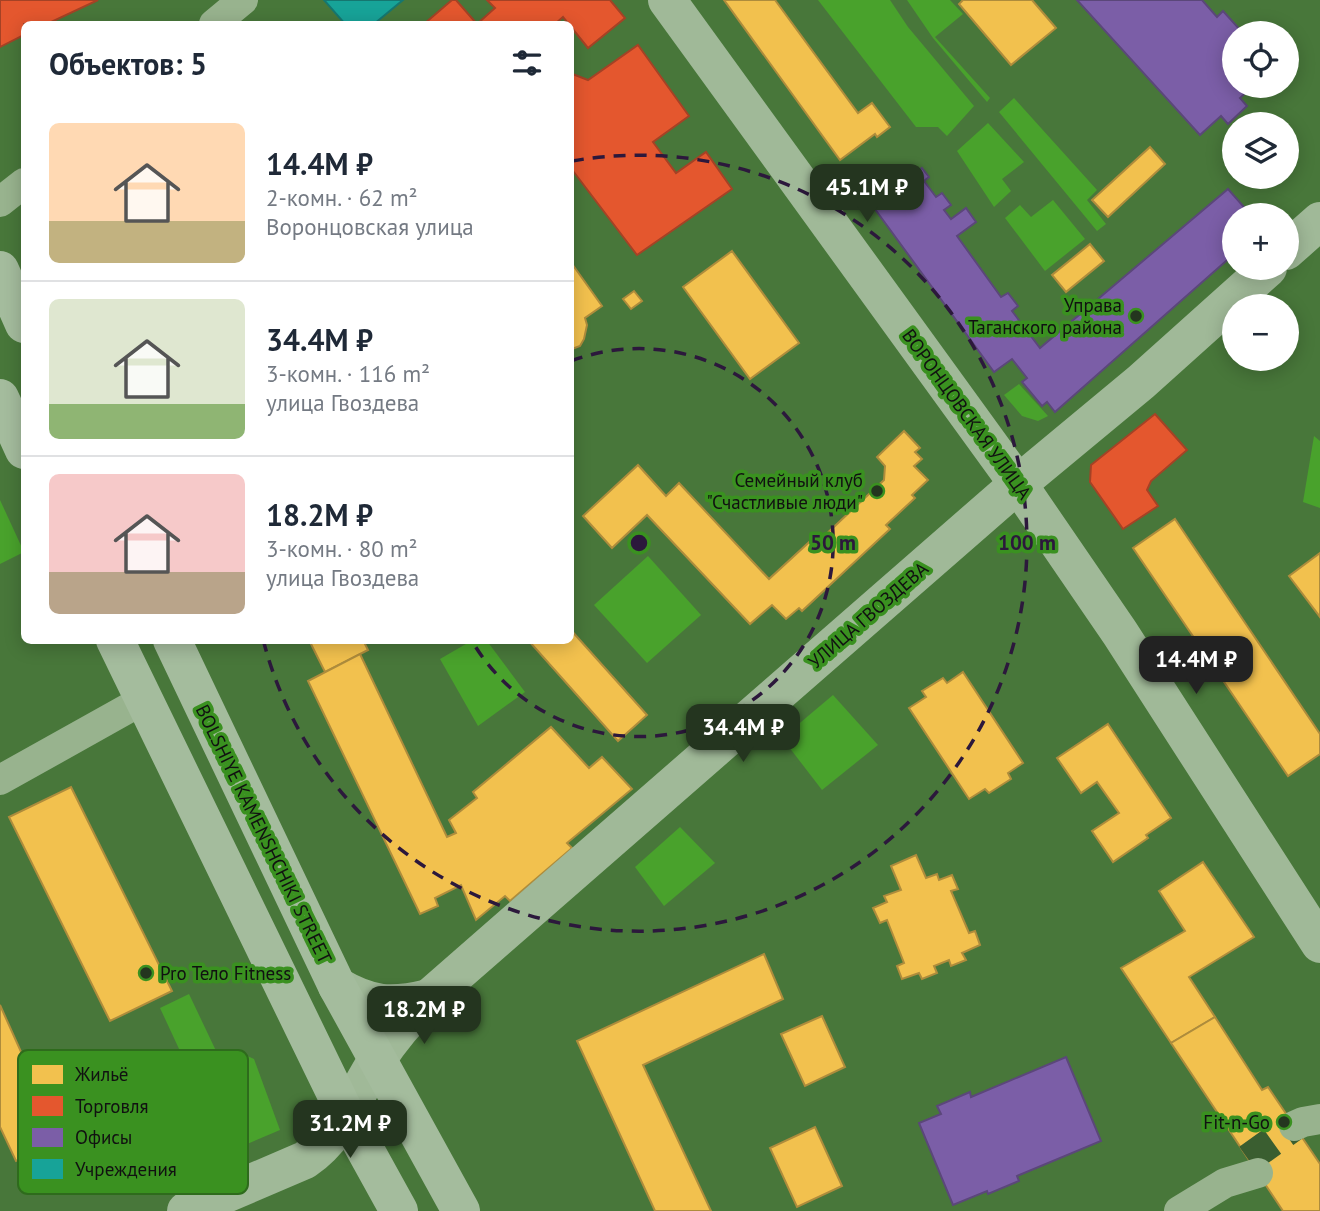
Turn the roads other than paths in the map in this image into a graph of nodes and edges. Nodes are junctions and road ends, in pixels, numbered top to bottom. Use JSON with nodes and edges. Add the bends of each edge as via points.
{"nodes":[{"id":1,"x":243,"y":0,"type":"edge"},
{"id":2,"x":667,"y":0,"type":"edge"},
{"id":3,"x":218,"y":21,"type":"edge"},
{"id":4,"x":21,"y":185,"type":"edge"},
{"id":5,"x":0,"y":202,"type":"edge"},
{"id":6,"x":1320,"y":221,"type":"edge"},
{"id":7,"x":1299,"y":240,"type":"edge"},
{"id":8,"x":0,"y":270,"type":"edge"},
{"id":9,"x":1255,"y":280,"type":"edge"},
{"id":10,"x":14,"y":311,"type":"edge"},
{"id":11,"x":0,"y":398,"type":"edge"},
{"id":12,"x":21,"y":444,"type":"edge"},
{"id":13,"x":1018,"y":484,"type":"junction"},
{"id":14,"x":117,"y":644,"type":"edge"},
{"id":15,"x":174,"y":644,"type":"edge"},
{"id":16,"x":143,"y":700,"type":"junction"},
{"id":17,"x":0,"y":780,"type":"edge"},
{"id":18,"x":1320,"y":944,"type":"edge"},
{"id":19,"x":337,"y":986,"type":"junction"},
{"id":20,"x":429,"y":998,"type":"junction"},
{"id":21,"x":361,"y":1088,"type":"junction"},
{"id":22,"x":305,"y":1160,"type":"junction"},
{"id":23,"x":1253,"y":1166,"type":"tunnel mouth"},
{"id":24,"x":248,"y":1184,"type":"edge"},
{"id":25,"x":226,"y":1194,"type":"edge"},
{"id":26,"x":391,"y":1195,"type":"edge"},
{"id":27,"x":186,"y":1211,"type":"edge"},
{"id":28,"x":461,"y":1211,"type":"edge"},
{"id":29,"x":1179,"y":1211,"type":"edge"}],
"edges":[{"from":1,"to":3,"type":"street"},
{"from":2,"to":13,"type":"street","name":"ВОРОНЦОВСКАЯ УЛИЦА"},
{"from":4,"to":5,"type":"street"},
{"from":6,"to":7,"type":"street"},
{"from":8,"to":10,"type":"main road"},
{"from":9,"to":13,"type":"street","name":"УЛИЦА ГВОЗДЕВА"},
{"from":11,"to":12,"type":"main road"},
{"from":13,"to":18,"type":"street","name":"ВОРОНЦОВСКАЯ УЛИЦА"},
{"from":13,"to":20,"type":"street","name":"УЛИЦА ГВОЗДЕВА"},
{"from":14,"to":16,"type":"main road","name":"BOLSHIYE KAMENSHCHIKI STREET"},
{"from":15,"to":19,"type":"main road","name":"BOLSHIYE KAMENSHCHIKI STREET"},
{"from":16,"to":17,"type":"street"},
{"from":16,"to":21,"type":"main road","name":"BOLSHIYE KAMENSHCHIKI STREET"},
{"from":19,"to":20,"type":"street","via":[[358,999],[380,1004]]},
{"from":19,"to":21,"type":"main road","name":"BOLSHIYE KAMENSHCHIKI STREET"},
{"from":20,"to":21,"type":"street","name":"УЛИЦА ГВОЗДЕВА","via":[[400,1029]]},
{"from":21,"to":22,"type":"street","name":"УЛИЦА ГВОЗДЕВА","via":[[334,1133]]},
{"from":21,"to":26,"type":"main road","name":"BOLSHIYE KAMENSHCHIKI STREET"},
{"from":21,"to":28,"type":"main road","name":"BOLSHIYE KAMENSHCHIKI STREET"},
{"from":22,"to":24,"type":"street"},
{"from":22,"to":26,"type":"street","via":[[346,1157],[364,1166]]},
{"from":23,"to":29,"type":"street"},
{"from":25,"to":27,"type":"street"}]}
